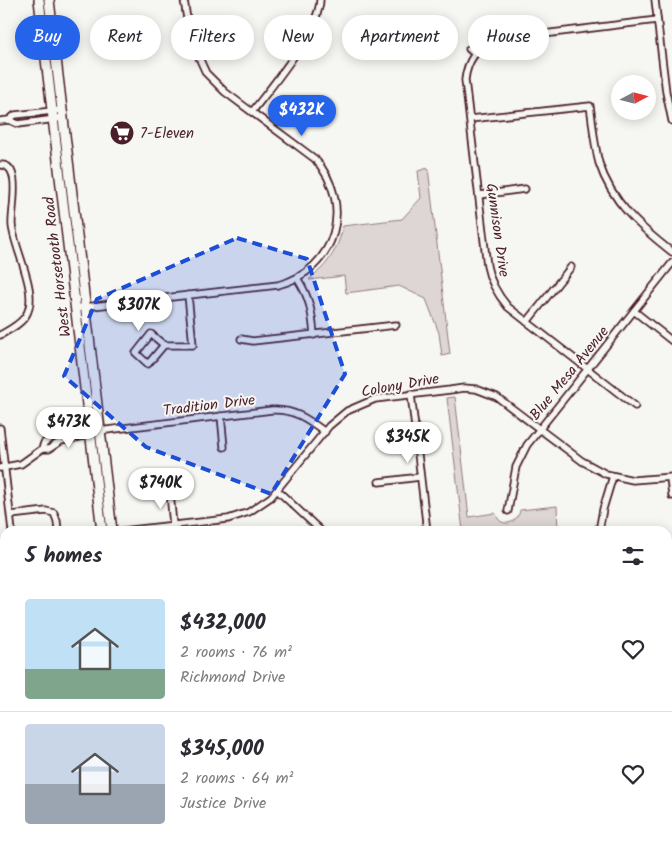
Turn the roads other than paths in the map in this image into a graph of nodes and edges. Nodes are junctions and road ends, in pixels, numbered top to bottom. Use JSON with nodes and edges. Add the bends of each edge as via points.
{"nodes":[{"id":1,"x":39,"y":0,"type":"edge"},
{"id":2,"x":49,"y":0,"type":"edge"},
{"id":3,"x":184,"y":0,"type":"edge"},
{"id":4,"x":320,"y":0,"type":"edge"},
{"id":5,"x":655,"y":0,"type":"edge"},
{"id":6,"x":657,"y":20,"type":"junction"},
{"id":7,"x":549,"y":32,"type":"edge"},
{"id":8,"x":471,"y":60,"type":"edge"},
{"id":9,"x":669,"y":92,"type":"edge"},
{"id":10,"x":252,"y":112,"type":"junction"},
{"id":11,"x":63,"y":114,"type":"junction"},
{"id":12,"x":53,"y":115,"type":"junction"},
{"id":13,"x":470,"y":119,"type":"junction"},
{"id":14,"x":9,"y":120,"type":"junction"},
{"id":15,"x":0,"y":121,"type":"edge"},
{"id":16,"x":672,"y":121,"type":"edge"},
{"id":17,"x":0,"y":165,"type":"edge"},
{"id":18,"x":526,"y":189,"type":"dead end"},
{"id":19,"x":480,"y":195,"type":"junction"},
{"id":20,"x":672,"y":252,"type":"edge"},
{"id":21,"x":672,"y":263,"type":"edge"},
{"id":22,"x":571,"y":267,"type":"dead end"},
{"id":23,"x":297,"y":278,"type":"junction"},
{"id":24,"x":188,"y":295,"type":"junction"},
{"id":25,"x":76,"y":308,"type":"junction"},
{"id":26,"x":86,"y":308,"type":"junction"},
{"id":27,"x":634,"y":312,"type":"junction"},
{"id":28,"x":527,"y":322,"type":"junction"},
{"id":29,"x":396,"y":325,"type":"dead end"},
{"id":30,"x":0,"y":335,"type":"edge"},
{"id":31,"x":314,"y":335,"type":"junction"},
{"id":32,"x":241,"y":339,"type":"dead end"},
{"id":33,"x":672,"y":341,"type":"edge"},
{"id":34,"x":164,"y":345,"type":"junction"},
{"id":35,"x":587,"y":370,"type":"junction"},
{"id":36,"x":411,"y":394,"type":"junction"},
{"id":37,"x":635,"y":406,"type":"dead end"},
{"id":38,"x":220,"y":416,"type":"junction"},
{"id":39,"x":0,"y":428,"type":"edge"},
{"id":40,"x":540,"y":429,"type":"junction"},
{"id":41,"x":100,"y":431,"type":"junction"},
{"id":42,"x":90,"y":432,"type":"junction"},
{"id":43,"x":325,"y":432,"type":"junction"},
{"id":44,"x":224,"y":446,"type":"dead end"},
{"id":45,"x":2,"y":468,"type":"edge"},
{"id":46,"x":613,"y":476,"type":"junction"},
{"id":47,"x":420,"y":477,"type":"junction"},
{"id":48,"x":671,"y":478,"type":"edge"},
{"id":49,"x":379,"y":482,"type":"dead end"},
{"id":50,"x":278,"y":490,"type":"junction"},
{"id":51,"x":170,"y":493,"type":"dead end"},
{"id":52,"x":672,"y":496,"type":"edge"},
{"id":53,"x":508,"y":511,"type":"dead end"},
{"id":54,"x":10,"y":515,"type":"junction"},
{"id":55,"x":174,"y":525,"type":"junction"},
{"id":56,"x":11,"y":526,"type":"edge"},
{"id":57,"x":58,"y":526,"type":"edge"},
{"id":58,"x":101,"y":526,"type":"edge"},
{"id":59,"x":111,"y":526,"type":"edge"},
{"id":60,"x":165,"y":526,"type":"edge"},
{"id":61,"x":316,"y":526,"type":"edge"},
{"id":62,"x":426,"y":526,"type":"edge"},
{"id":63,"x":601,"y":526,"type":"edge"}],
"edges":[{"from":1,"to":12,"type":"main road","name":"West Horsetooth Road"},
{"from":2,"to":11,"type":"main road","name":"West Horsetooth Road"},
{"from":3,"to":10,"type":"street","via":[[190,38],[206,73]]},
{"from":4,"to":10,"type":"street","via":[[306,38]]},
{"from":5,"to":6,"type":"street"},
{"from":6,"to":7,"type":"street"},
{"from":6,"to":9,"type":"street"},
{"from":8,"to":13,"type":"street","name":"Gunnison Drive","via":[[465,80]]},
{"from":9,"to":16,"type":"street"},
{"from":10,"to":23,"type":"street","via":[[316,159],[333,188],[337,214],[331,242],[320,260]]},
{"from":11,"to":12,"type":"street"},
{"from":11,"to":26,"type":"main road","name":"West Horsetooth Road"},
{"from":12,"to":14,"type":"street","via":[[18,124]]},
{"from":12,"to":14,"type":"street","via":[[15,114]]},
{"from":12,"to":25,"type":"main road","name":"West Horsetooth Road"},
{"from":13,"to":19,"type":"street","name":"Gunnison Drive"},
{"from":13,"to":20,"type":"street","via":[[590,106],[599,163],[613,193],[634,220]]},
{"from":14,"to":15,"type":"street"},
{"from":17,"to":30,"type":"street","via":[[9,167],[14,174],[13,236],[28,284],[30,304],[18,325]]},
{"from":18,"to":19,"type":"street"},
{"from":19,"to":28,"type":"street","name":"Gunnison Drive","via":[[487,266],[492,284],[502,300]]},
{"from":21,"to":27,"type":"street","name":"Blue Mesa Avenue"},
{"from":22,"to":28,"type":"street"},
{"from":23,"to":24,"type":"street","via":[[278,285]]},
{"from":23,"to":31,"type":"street","via":[[309,299]]},
{"from":24,"to":26,"type":"street"},
{"from":24,"to":34,"type":"street","via":[[193,345]]},
{"from":25,"to":26,"type":"street"},
{"from":25,"to":42,"type":"main road","name":"West Horsetooth Road"},
{"from":26,"to":41,"type":"main road","name":"West Horsetooth Road"},
{"from":27,"to":33,"type":"street"},
{"from":27,"to":35,"type":"street","name":"Blue Mesa Avenue"},
{"from":28,"to":35,"type":"street","name":"Gunnison Drive"},
{"from":29,"to":31,"type":"street"},
{"from":31,"to":32,"type":"street","via":[[252,342]]},
{"from":34,"to":34,"type":"street","via":[[151,334],[136,353],[148,364]]},
{"from":35,"to":37,"type":"street","name":"Gunnison Drive"},
{"from":35,"to":40,"type":"street","name":"Blue Mesa Avenue"},
{"from":36,"to":40,"type":"street","name":"Colony Drive","via":[[464,388],[488,392]]},
{"from":36,"to":43,"type":"street","name":"Colony Drive","via":[[360,404],[336,419]]},
{"from":36,"to":47,"type":"street"},
{"from":38,"to":41,"type":"street","name":"Tradition Drive"},
{"from":38,"to":43,"type":"street","name":"Tradition Drive","via":[[288,411],[305,417]]},
{"from":38,"to":44,"type":"street"},
{"from":39,"to":45,"type":"street"},
{"from":40,"to":46,"type":"street","name":"Colony Drive","via":[[582,461]]},
{"from":40,"to":53,"type":"street","name":"Blue Mesa Avenue","via":[[516,467]]},
{"from":41,"to":42,"type":"street","name":"Tradition Drive"},
{"from":41,"to":59,"type":"main road","name":"West Horsetooth Road"},
{"from":42,"to":45,"type":"street","name":"Tradition Drive","via":[[83,429],[58,434],[21,464]]},
{"from":42,"to":58,"type":"main road","name":"West Horsetooth Road"},
{"from":43,"to":50,"type":"street","name":"Colony Drive"},
{"from":45,"to":54,"type":"street"},
{"from":46,"to":48,"type":"street","name":"Colony Drive","via":[[633,480]]},
{"from":46,"to":63,"type":"street"},
{"from":47,"to":49,"type":"street"},
{"from":47,"to":62,"type":"street"},
{"from":48,"to":52,"type":"street"},
{"from":50,"to":55,"type":"street","name":"Colony Drive","via":[[243,515]]},
{"from":50,"to":61,"type":"street"},
{"from":51,"to":55,"type":"street"},
{"from":54,"to":56,"type":"street"},
{"from":54,"to":57,"type":"street","via":[[46,511],[54,513]]},
{"from":55,"to":60,"type":"street","name":"Colony Drive"}]}
